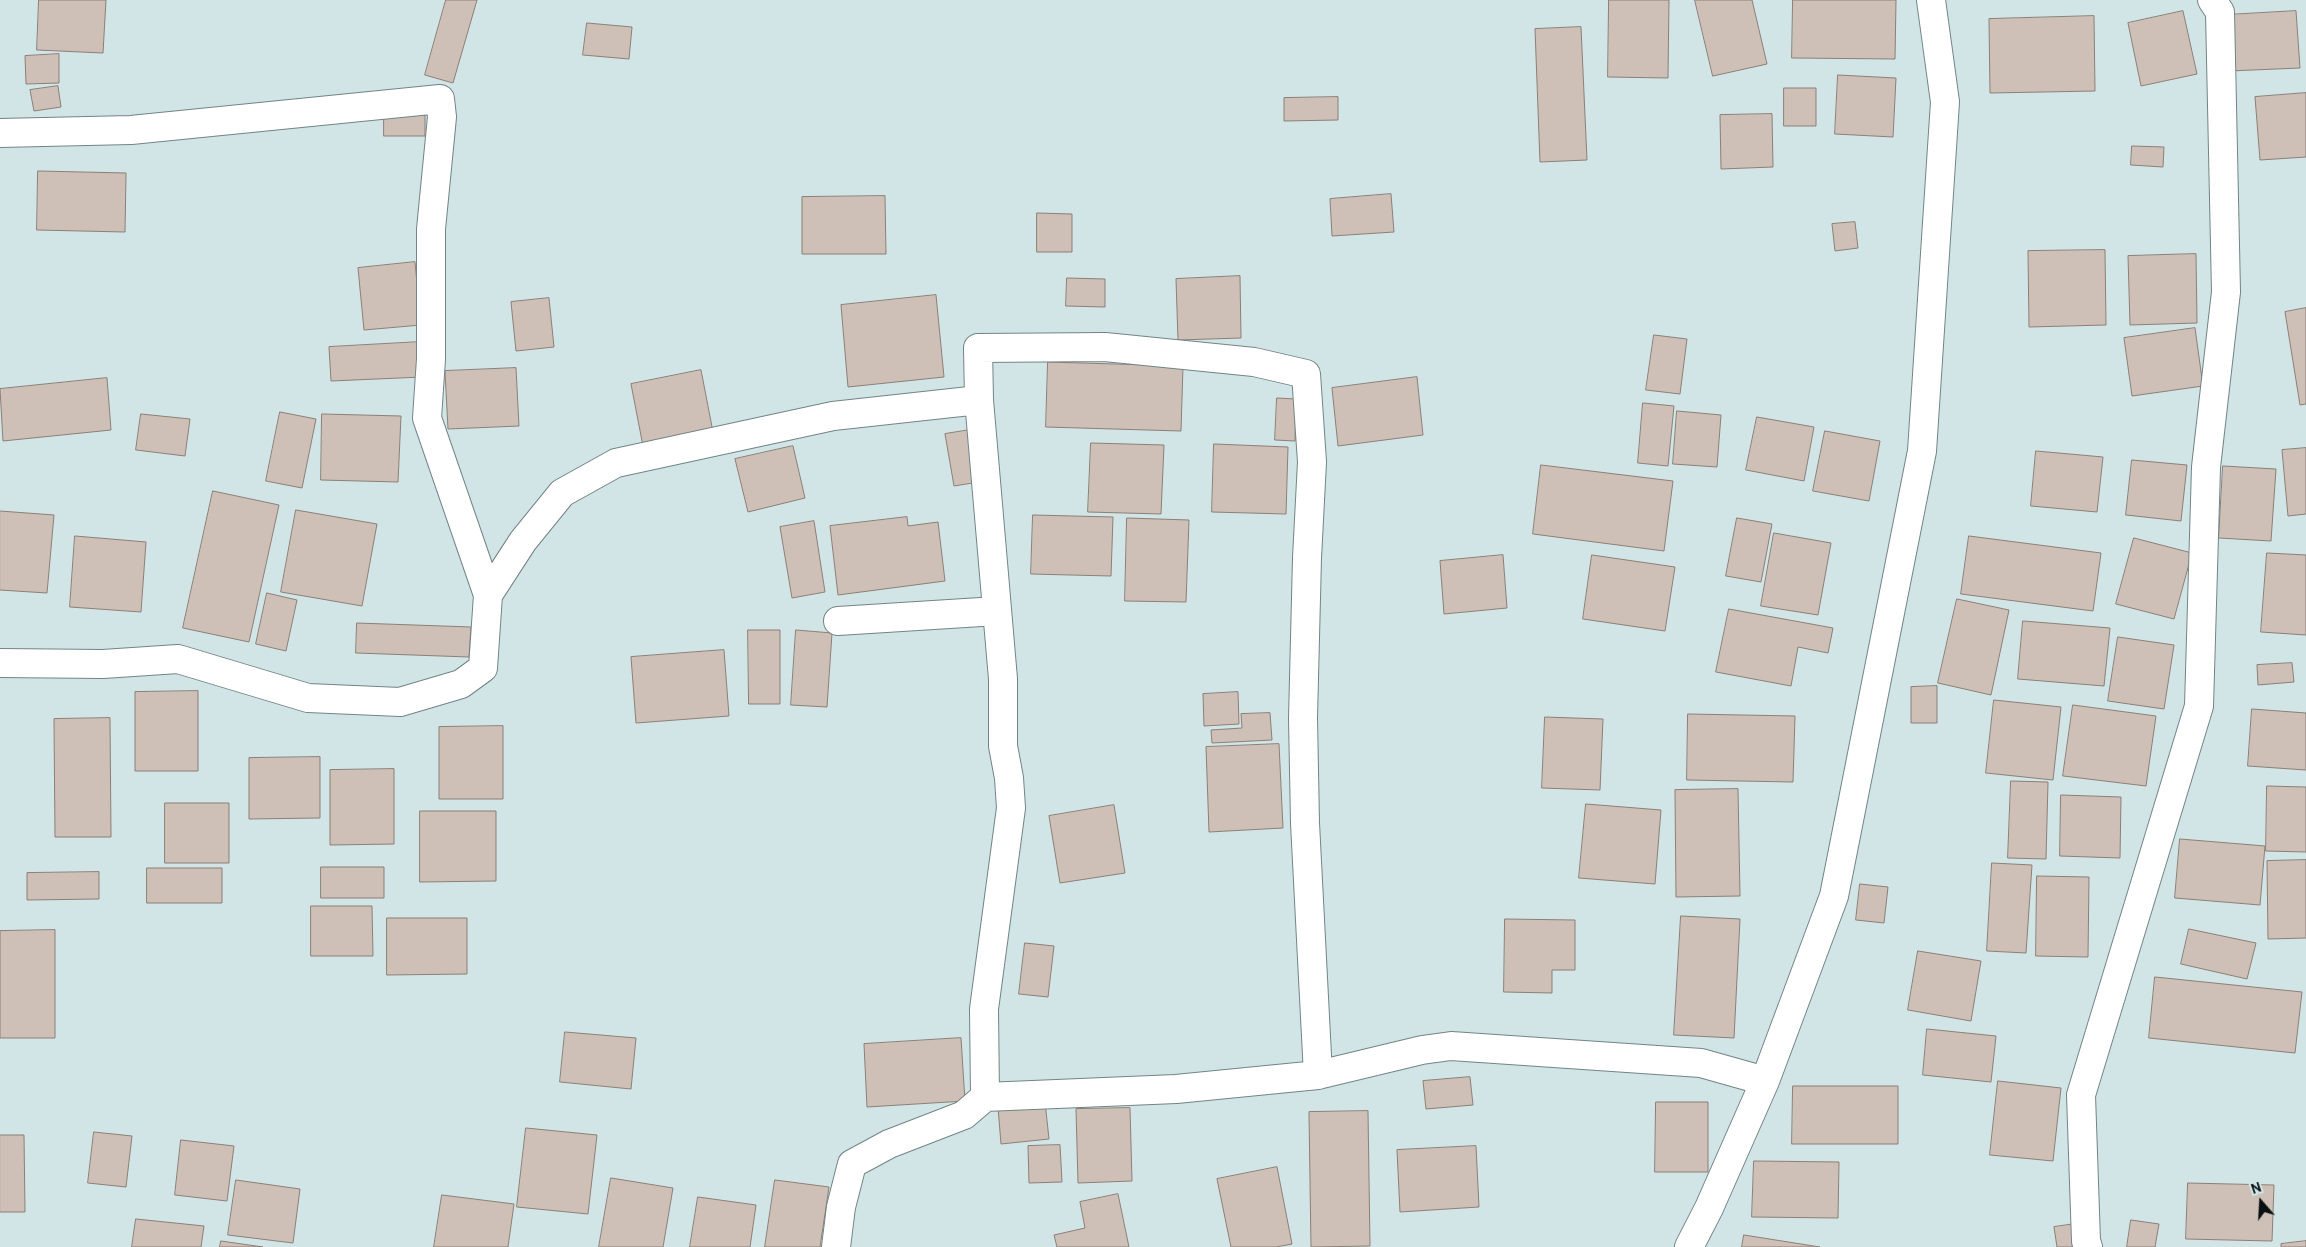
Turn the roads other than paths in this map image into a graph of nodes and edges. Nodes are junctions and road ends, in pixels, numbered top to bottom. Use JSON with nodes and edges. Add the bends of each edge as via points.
{"nodes":[{"id":1,"x":1930,"y":0,"type":"edge"},
{"id":2,"x":2212,"y":0,"type":"edge"},
{"id":3,"x":0,"y":133,"type":"edge"},
{"id":4,"x":979,"y":400,"type":"junction"},
{"id":5,"x":488,"y":595,"type":"junction"},
{"id":6,"x":997,"y":611,"type":"junction"},
{"id":7,"x":838,"y":621,"type":"dead end"},
{"id":8,"x":0,"y":663,"type":"edge"},
{"id":9,"x":1318,"y":1075,"type":"junction"},
{"id":10,"x":1765,"y":1081,"type":"junction"},
{"id":11,"x":985,"y":1097,"type":"junction"},
{"id":12,"x":836,"y":1247,"type":"edge"},
{"id":13,"x":1689,"y":1247,"type":"edge"},
{"id":14,"x":2088,"y":1247,"type":"edge"}],
"edges":[{"from":1,"to":10,"type":"street","via":[[1945,102],[1922,451],[1834,896]]},
{"from":2,"to":14,"type":"street","via":[[2220,12],[2226,292],[2206,467],[2199,706],[2081,1095]]},
{"from":3,"to":5,"type":"street","via":[[131,130],[440,99],[442,117],[431,229],[431,359],[427,418]]},
{"from":4,"to":5,"type":"street","via":[[832,416],[616,464],[562,493],[523,541]]},
{"from":4,"to":6,"type":"street"},
{"from":4,"to":9,"type":"street","via":[[978,348],[1105,347],[1254,362],[1306,374],[1312,462],[1304,737]]},
{"from":5,"to":8,"type":"street","via":[[483,668],[461,684],[400,702],[308,698],[178,658],[103,664]]},
{"from":6,"to":7,"type":"street"},
{"from":6,"to":11,"type":"street","via":[[1003,679],[1003,746],[1011,808],[984,1009]]},
{"from":9,"to":10,"type":"street","via":[[1451,1046],[1701,1064]]},
{"from":9,"to":11,"type":"street","via":[[1176,1089]]},
{"from":10,"to":13,"type":"street"},
{"from":11,"to":12,"type":"street","via":[[964,1115],[889,1144],[852,1164],[841,1207]]}]}
